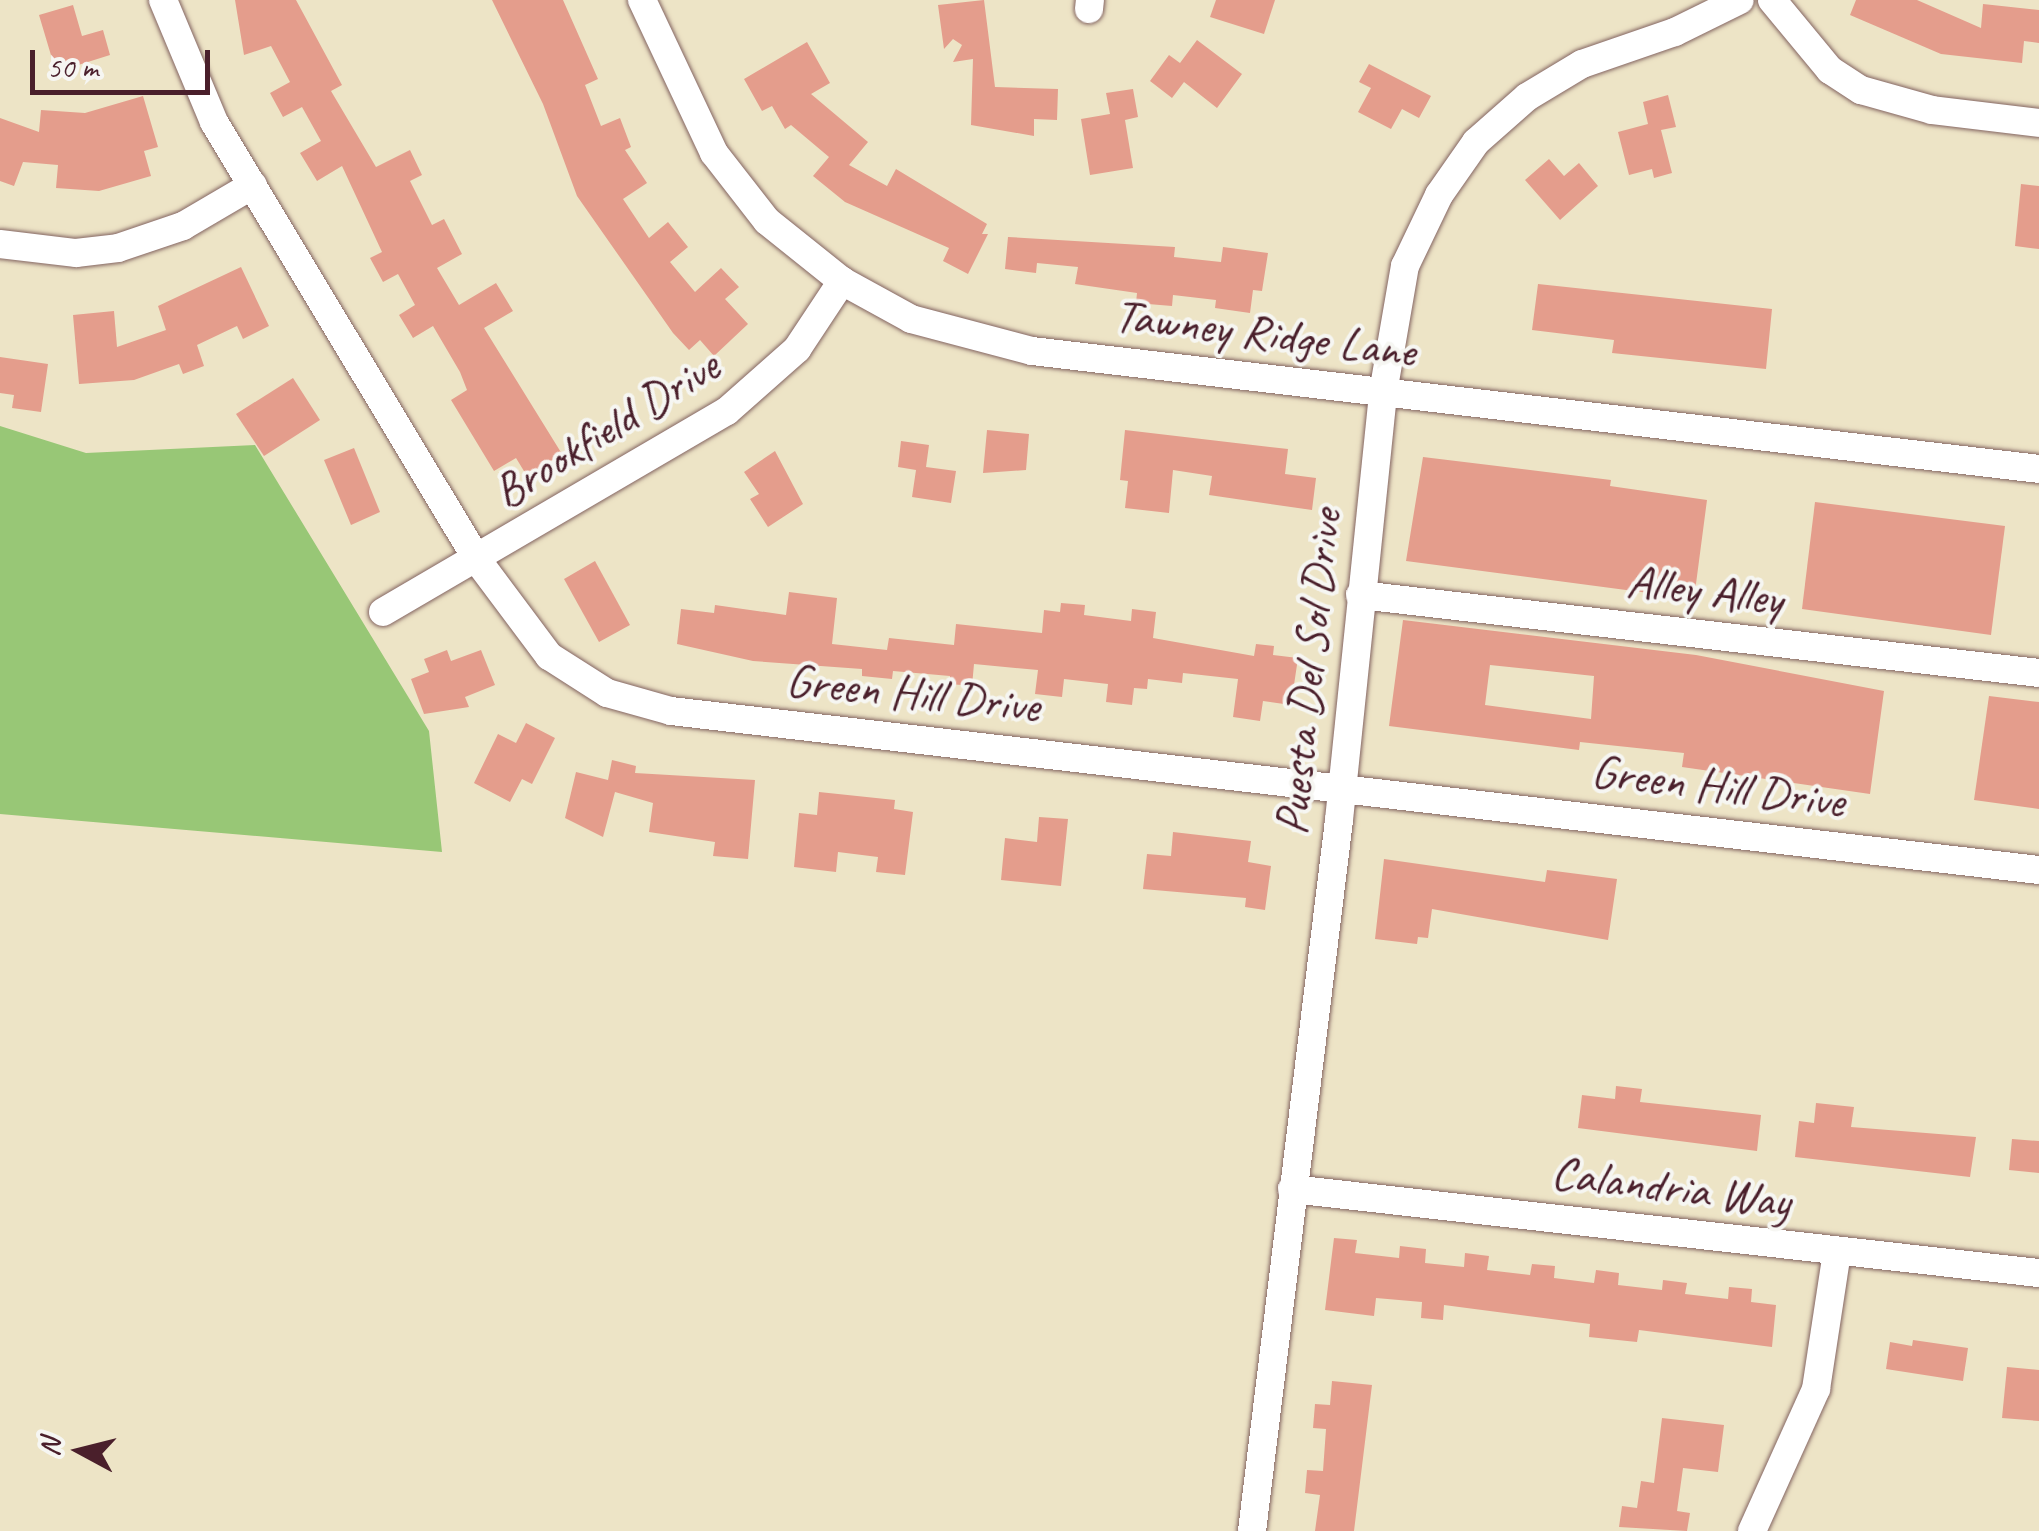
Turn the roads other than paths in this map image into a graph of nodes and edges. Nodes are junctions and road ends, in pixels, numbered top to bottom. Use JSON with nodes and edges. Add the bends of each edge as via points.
{"nodes":[{"id":1,"x":163,"y":0,"type":"edge"},
{"id":2,"x":642,"y":0,"type":"edge"},
{"id":3,"x":1740,"y":0,"type":"edge"},
{"id":4,"x":1772,"y":0,"type":"edge"},
{"id":5,"x":2039,"y":123,"type":"edge"},
{"id":6,"x":253,"y":185,"type":"junction"},
{"id":7,"x":0,"y":244,"type":"edge"},
{"id":8,"x":842,"y":281,"type":"junction"},
{"id":9,"x":1383,"y":392,"type":"junction"},
{"id":10,"x":2039,"y":469,"type":"edge"},
{"id":11,"x":478,"y":561,"type":"junction"},
{"id":12,"x":1360,"y":595,"type":"junction"},
{"id":13,"x":383,"y":612,"type":"dead end"},
{"id":14,"x":2039,"y":673,"type":"edge"},
{"id":15,"x":1340,"y":787,"type":"junction"},
{"id":16,"x":2039,"y":870,"type":"edge"},
{"id":17,"x":1292,"y":1189,"type":"junction"},
{"id":18,"x":1837,"y":1252,"type":"junction"},
{"id":19,"x":2039,"y":1273,"type":"edge"},
{"id":20,"x":1252,"y":1531,"type":"edge"},
{"id":21,"x":1752,"y":1531,"type":"edge"}],
"edges":[{"from":1,"to":6,"type":"street","name":"Green Hill Drive","via":[[186,64]]},
{"from":2,"to":8,"type":"street","name":"Tawney Ridge Lane","via":[[714,153],[767,221]]},
{"from":3,"to":9,"type":"street","name":"Puesta Del Sol Drive","via":[[1675,32],[1582,64],[1527,96],[1476,142],[1439,195],[1406,266]]},
{"from":4,"to":5,"type":"street","via":[[1830,70],[1861,90],[1932,110]]},
{"from":6,"to":7,"type":"street","via":[[183,226],[118,248],[76,253]]},
{"from":6,"to":11,"type":"street","name":"Green Hill Drive"},
{"from":8,"to":9,"type":"street","name":"Tawney Ridge Lane","via":[[912,319],[1032,352]]},
{"from":8,"to":11,"type":"street","name":"Brookfield Drive","via":[[797,349],[758,388]]},
{"from":9,"to":10,"type":"street","name":"Tawney Ridge Lane"},
{"from":9,"to":12,"type":"street","name":"Puesta Del Sol Drive"},
{"from":11,"to":13,"type":"street","name":"Brookfield Drive"},
{"from":11,"to":15,"type":"street","name":"Green Hill Drive","via":[[549,656],[606,694],[638,704]]},
{"from":12,"to":14,"type":"street","name":"Alley Alley"},
{"from":12,"to":15,"type":"street","name":"Puesta Del Sol Drive"},
{"from":15,"to":16,"type":"street","name":"Green Hill Drive"},
{"from":15,"to":17,"type":"street","name":"Puesta Del Sol Drive"},
{"from":17,"to":18,"type":"street","name":"Calandria Way"},
{"from":17,"to":20,"type":"street","name":"Puesta Del Sol Drive"},
{"from":18,"to":19,"type":"street","name":"Calandria Way"},
{"from":18,"to":21,"type":"street","via":[[1816,1389]]}]}
